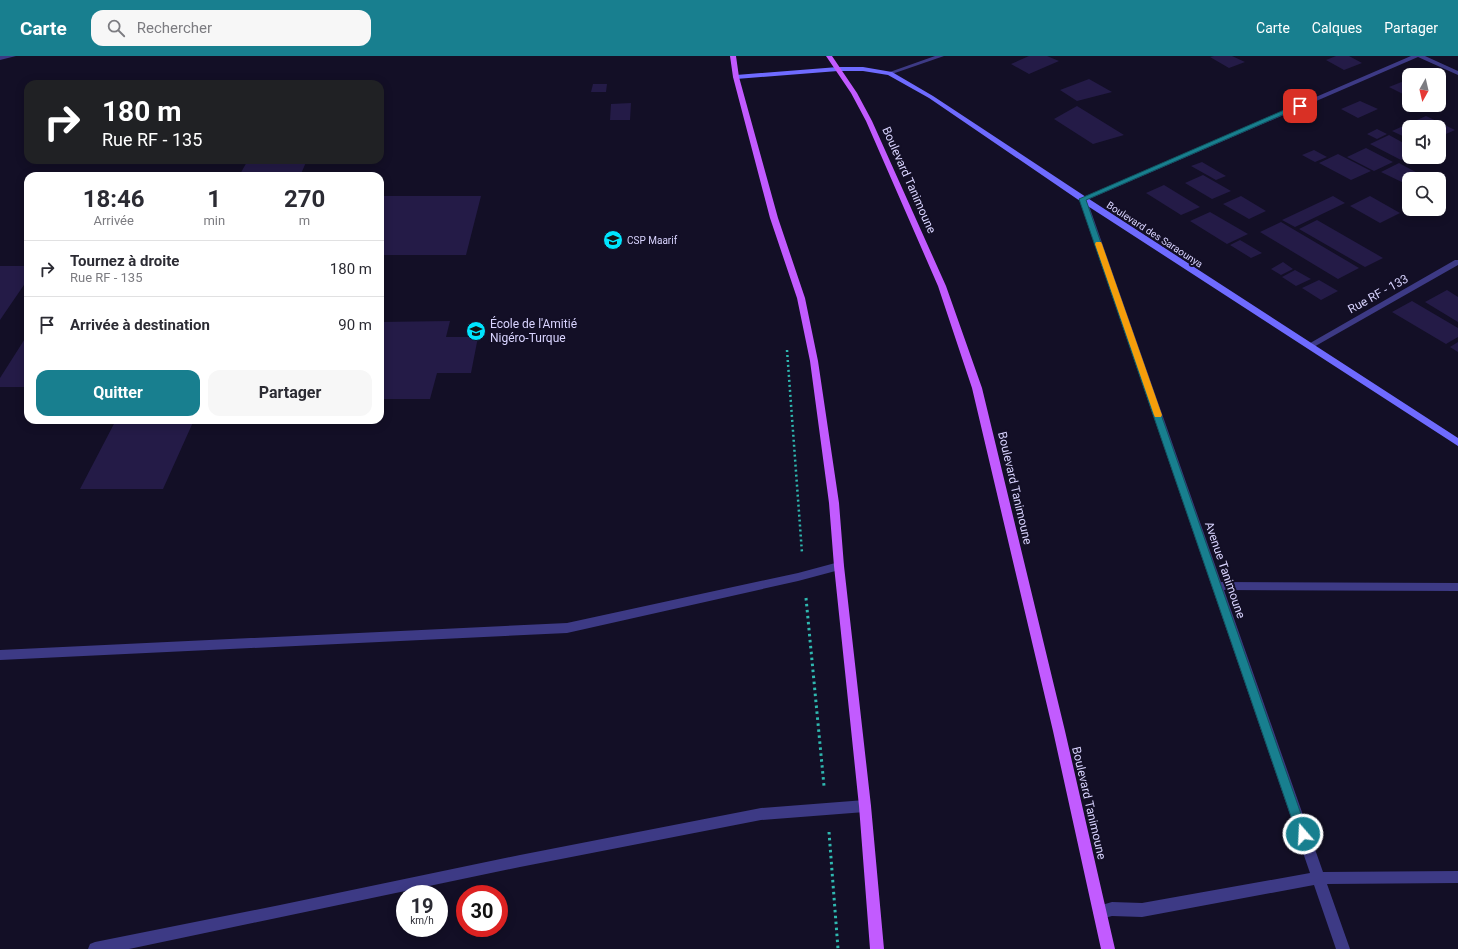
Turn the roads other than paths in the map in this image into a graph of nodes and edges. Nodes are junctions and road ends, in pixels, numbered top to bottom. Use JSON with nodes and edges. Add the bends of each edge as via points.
{"nodes":[{"id":1,"x":13,"y":56,"type":"edge"},
{"id":2,"x":733,"y":56,"type":"edge"},
{"id":3,"x":829,"y":56,"type":"edge"},
{"id":4,"x":941,"y":56,"type":"edge"},
{"id":5,"x":1416,"y":56,"type":"edge"},
{"id":6,"x":1420,"y":56,"type":"edge"},
{"id":7,"x":0,"y":58,"type":"edge"},
{"id":8,"x":838,"y":69,"type":"junction"},
{"id":9,"x":890,"y":73,"type":"junction"},
{"id":10,"x":1458,"y":73,"type":"edge"},
{"id":11,"x":736,"y":77,"type":"junction"},
{"id":12,"x":1083,"y":199,"type":"junction"},
{"id":13,"x":1458,"y":262,"type":"edge"},
{"id":14,"x":1309,"y":346,"type":"junction"},
{"id":15,"x":1458,"y":443,"type":"edge"},
{"id":16,"x":839,"y":566,"type":"junction"},
{"id":17,"x":1217,"y":586,"type":"junction"},
{"id":18,"x":1458,"y":587,"type":"edge"},
{"id":19,"x":1,"y":656,"type":"edge"},
{"id":20,"x":865,"y":806,"type":"junction"},
{"id":21,"x":1458,"y":877,"type":"edge"},
{"id":22,"x":1318,"y":878,"type":"junction"},
{"id":23,"x":1100,"y":912,"type":"junction"},
{"id":24,"x":95,"y":949,"type":"edge"},
{"id":25,"x":877,"y":949,"type":"edge"},
{"id":26,"x":1108,"y":949,"type":"edge"},
{"id":27,"x":1343,"y":949,"type":"edge"}],
"edges":[{"from":1,"to":7,"type":"street"},
{"from":2,"to":11,"type":"main road"},
{"from":3,"to":8,"type":"main road","name":"Boulevard Tanimoune"},
{"from":4,"to":9,"type":"street"},
{"from":5,"to":12,"type":"street"},
{"from":6,"to":10,"type":"street"},
{"from":8,"to":9,"type":"main road","name":"Boulevard des Saraounya"},
{"from":8,"to":11,"type":"main road","name":"Boulevard des Saraounya"},
{"from":8,"to":23,"type":"main road","name":"Boulevard Tanimoune","via":[[869,121],[939,279],[977,388],[1058,723]]},
{"from":9,"to":12,"type":"main road","name":"Boulevard des Saraounya","via":[[931,97]]},
{"from":11,"to":16,"type":"main road","via":[[774,218],[801,298],[822,415],[834,503]]},
{"from":12,"to":14,"type":"main road","name":"Boulevard des Saraounya"},
{"from":12,"to":17,"type":"street","name":"Avenue Tanimoune"},
{"from":13,"to":14,"type":"street","name":"Rue RF - 133"},
{"from":14,"to":15,"type":"main road","name":"Boulevard des Saraounya"},
{"from":16,"to":19,"type":"street","via":[[567,628]]},
{"from":16,"to":20,"type":"main road"},
{"from":17,"to":18,"type":"street"},
{"from":17,"to":22,"type":"street","name":"Avenue Tanimoune"},
{"from":20,"to":24,"type":"street","via":[[761,814]]},
{"from":20,"to":25,"type":"main road"},
{"from":21,"to":22,"type":"street"},
{"from":22,"to":23,"type":"street","via":[[1142,910],[1112,909]]},
{"from":22,"to":27,"type":"street","name":"Avenue Tanimoune"},
{"from":23,"to":26,"type":"main road","name":"Boulevard Tanimoune"}]}
